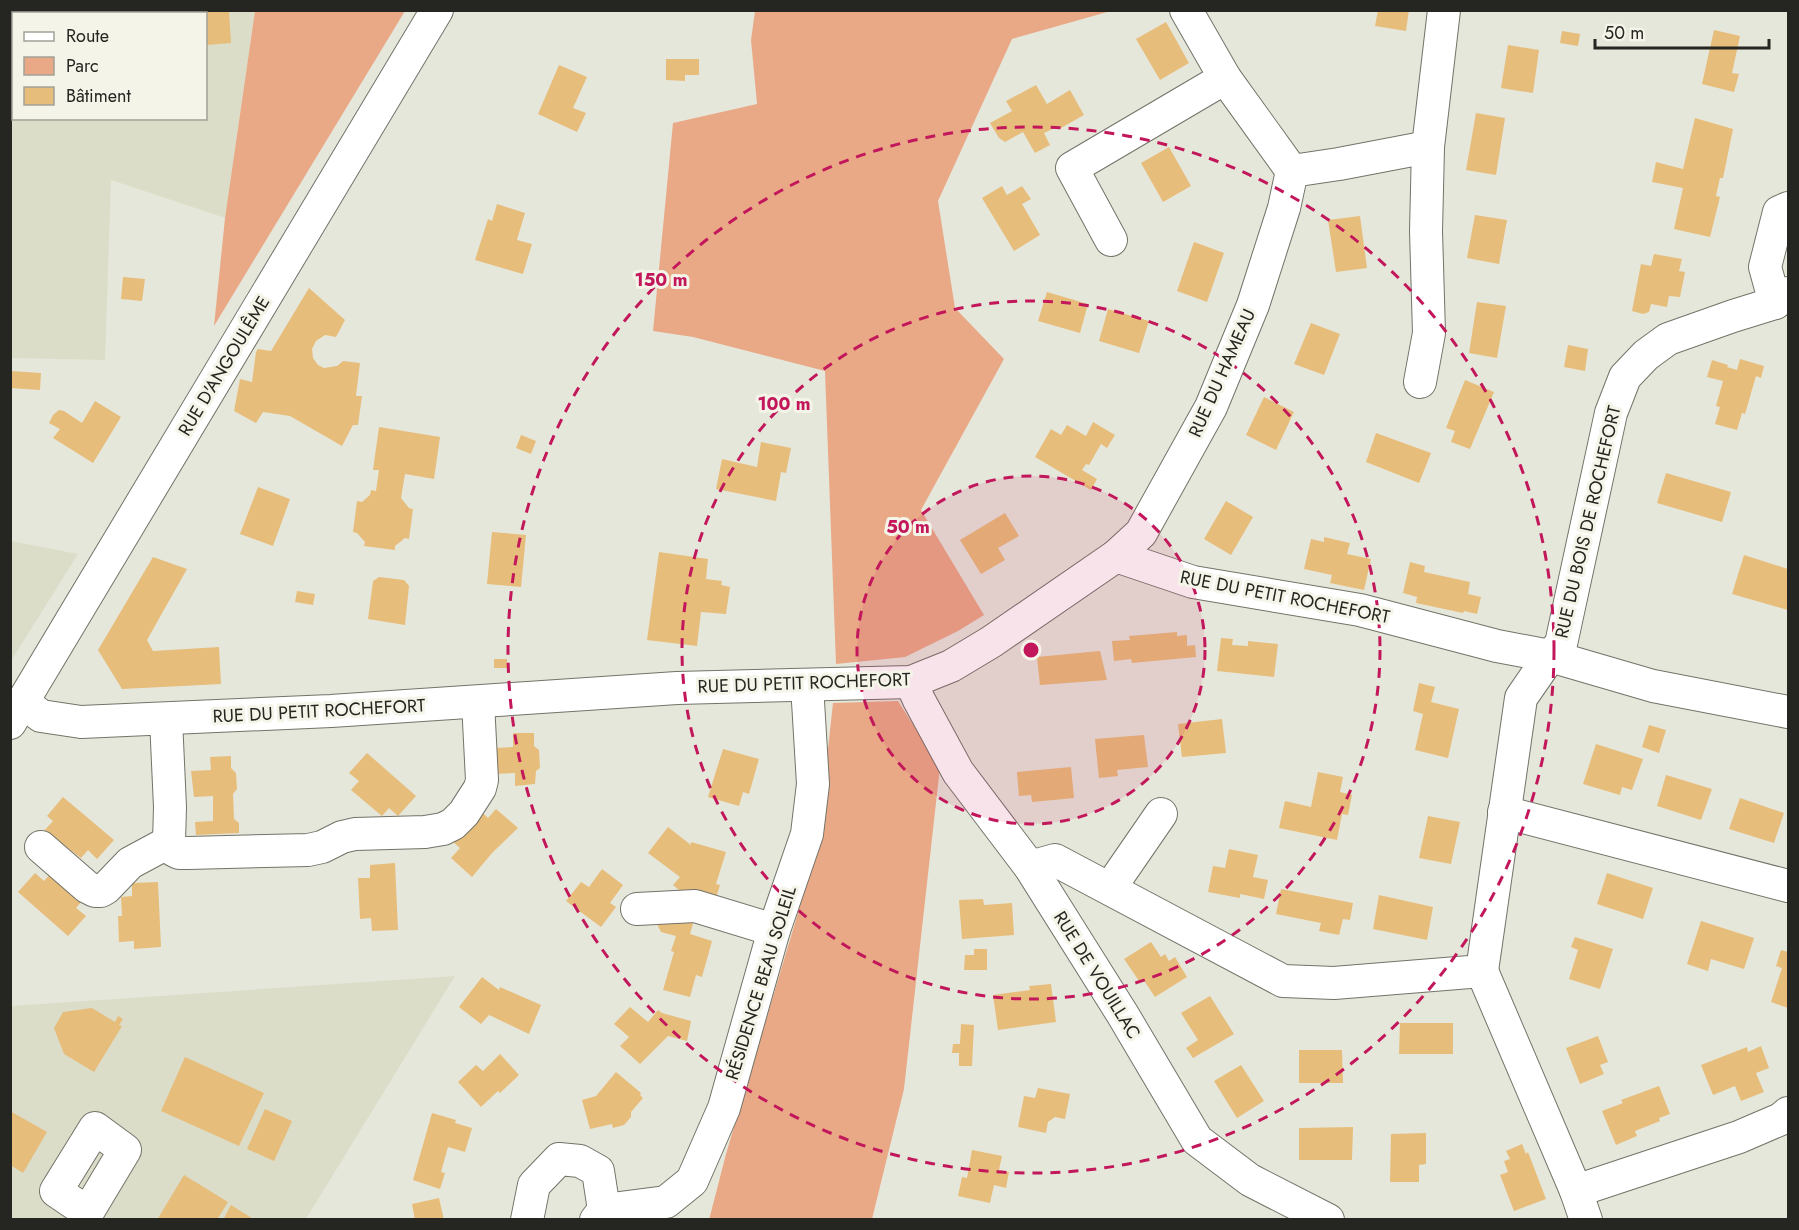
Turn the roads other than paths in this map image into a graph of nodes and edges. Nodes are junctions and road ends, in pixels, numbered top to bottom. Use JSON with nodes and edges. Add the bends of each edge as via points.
{"nodes":[{"id":1,"x":437,"y":10,"type":"edge"},
{"id":2,"x":1186,"y":10,"type":"edge"},
{"id":3,"x":1444,"y":10,"type":"edge"},
{"id":4,"x":1225,"y":78,"type":"junction"},
{"id":5,"x":1428,"y":147,"type":"junction"},
{"id":6,"x":1292,"y":171,"type":"junction"},
{"id":7,"x":1788,"y":208,"type":"edge"},
{"id":8,"x":1111,"y":240,"type":"dead end"},
{"id":9,"x":1782,"y":298,"type":"edge"},
{"id":10,"x":1420,"y":382,"type":"dead end"},
{"id":11,"x":1116,"y":556,"type":"junction"},
{"id":12,"x":1550,"y":656,"type":"junction"},
{"id":13,"x":911,"y":682,"type":"junction"},
{"id":14,"x":807,"y":685,"type":"junction"},
{"id":15,"x":478,"y":702,"type":"junction"},
{"id":16,"x":1788,"y":712,"type":"edge"},
{"id":17,"x":17,"y":713,"type":"edge"},
{"id":18,"x":166,"y":719,"type":"junction"},
{"id":19,"x":1504,"y":812,"type":"junction"},
{"id":20,"x":1161,"y":814,"type":"dead end"},
{"id":21,"x":169,"y":842,"type":"junction"},
{"id":22,"x":41,"y":847,"type":"dead end"},
{"id":23,"x":1030,"y":867,"type":"junction"},
{"id":24,"x":1788,"y":886,"type":"edge"},
{"id":25,"x":1110,"y":888,"type":"junction"},
{"id":26,"x":638,"y":909,"type":"dead end"},
{"id":27,"x":774,"y":930,"type":"junction"},
{"id":28,"x":1482,"y":971,"type":"junction"},
{"id":29,"x":1788,"y":1113,"type":"edge"},
{"id":30,"x":1581,"y":1205,"type":"edge"},
{"id":31,"x":600,"y":1215,"type":"edge"},
{"id":32,"x":527,"y":1220,"type":"edge"},
{"id":33,"x":1328,"y":1220,"type":"edge"}],
"edges":[{"from":1,"to":17,"type":"street","name":"RUE D'ANGOULÊME"},
{"from":2,"to":4,"type":"street"},
{"from":3,"to":5,"type":"street"},
{"from":4,"to":6,"type":"street"},
{"from":4,"to":8,"type":"street","via":[[1072,168]]},
{"from":5,"to":6,"type":"street"},
{"from":5,"to":10,"type":"street","via":[[1429,333]]},
{"from":6,"to":11,"type":"street","name":"RUE DU HAMEAU","via":[[1253,305],[1210,407],[1141,532]]},
{"from":7,"to":9,"type":"street","name":"RUE DU BOIS DE ROCHEFORT","via":[[1779,212],[1765,267]]},
{"from":9,"to":12,"type":"street","name":"RUE DU BOIS DE ROCHEFORT","via":[[1668,339],[1625,377],[1611,413],[1561,645]]},
{"from":11,"to":12,"type":"street","name":"RUE DU PETIT ROCHEFORT","via":[[1193,582],[1360,610]]},
{"from":11,"to":13,"type":"street","name":"RUE DU PETIT ROCHEFORT","via":[[991,642],[951,666]]},
{"from":12,"to":16,"type":"street","name":"RUE DU PETIT ROCHEFORT","via":[[1653,686]]},
{"from":12,"to":19,"type":"street","name":"RUE DU BOIS DE ROCHEFORT","via":[[1521,698]]},
{"from":13,"to":14,"type":"street","name":"RUE DU PETIT ROCHEFORT"},
{"from":13,"to":23,"type":"street","name":"RUE DE VOUILLAC","via":[[958,772]]},
{"from":14,"to":15,"type":"street","name":"RUE DU PETIT ROCHEFORT","via":[[677,688]]},
{"from":14,"to":27,"type":"street","name":"RÉSIDENCE BEAU SOLEIL","via":[[811,810],[807,834]]},
{"from":15,"to":18,"type":"street","name":"RUE DU PETIT ROCHEFORT"},
{"from":15,"to":21,"type":"street","via":[[483,780],[453,825],[425,832],[355,834],[308,850],[188,853],[173,850]]},
{"from":17,"to":18,"type":"street","name":"RUE DU PETIT ROCHEFORT","via":[[81,722]]},
{"from":18,"to":21,"type":"street"},
{"from":19,"to":24,"type":"street"},
{"from":19,"to":28,"type":"street","name":"RUE DU BOIS DE ROCHEFORT"},
{"from":20,"to":25,"type":"street"},
{"from":21,"to":22,"type":"street","via":[[130,863],[101,891],[87,887]]},
{"from":23,"to":25,"type":"street","via":[[1055,860]]},
{"from":23,"to":33,"type":"street","name":"RUE DE VOUILLAC","via":[[1197,1140],[1250,1180]]},
{"from":25,"to":28,"type":"street","via":[[1283,981],[1334,983]]},
{"from":26,"to":27,"type":"street","via":[[695,906]]},
{"from":27,"to":31,"type":"street","name":"RÉSIDENCE BEAU SOLEIL","via":[[724,1108],[692,1181],[666,1202]]},
{"from":28,"to":30,"type":"street"},
{"from":29,"to":30,"type":"street"},
{"from":31,"to":32,"type":"street","name":"RÉSIDENCE BEAU SOLEIL","via":[[598,1171],[580,1161],[559,1159],[534,1185]]}]}
